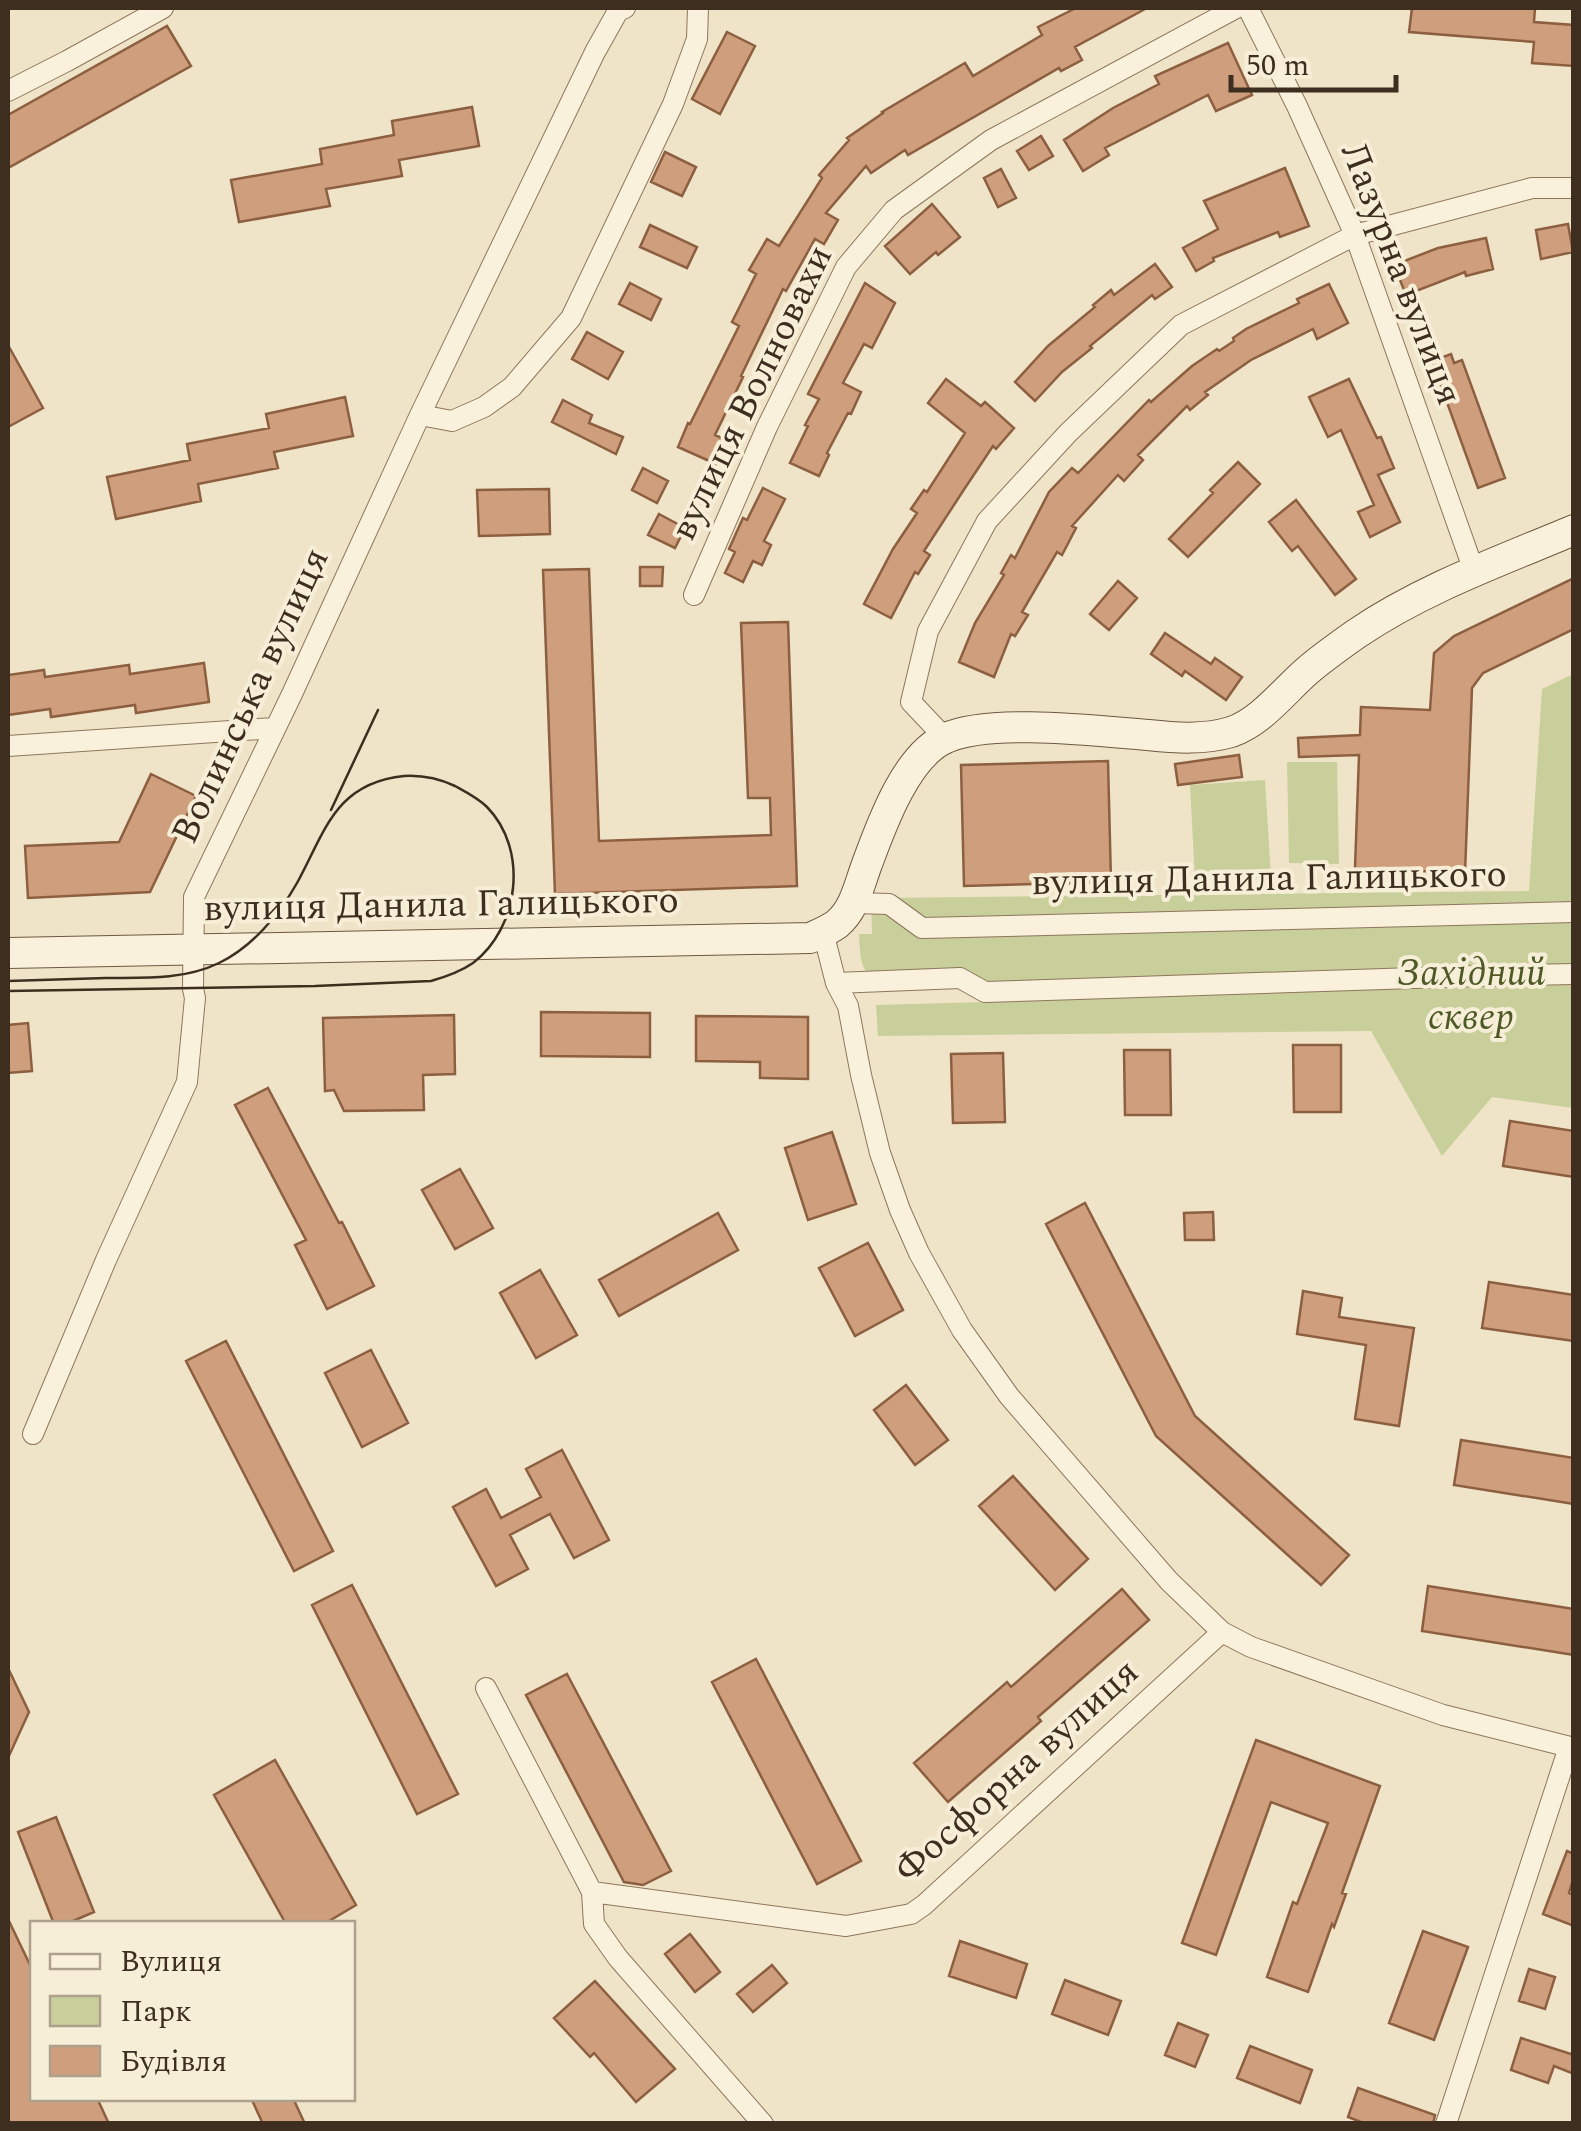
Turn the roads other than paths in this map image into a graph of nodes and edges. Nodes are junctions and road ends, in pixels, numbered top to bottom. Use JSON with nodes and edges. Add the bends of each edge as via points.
{"nodes":[{"id":1,"x":162,"y":8,"type":"edge"},
{"id":2,"x":698,"y":8,"type":"edge"},
{"id":3,"x":1236,"y":8,"type":"edge"},
{"id":4,"x":1248,"y":8,"type":"edge"},
{"id":5,"x":621,"y":9,"type":"edge"},
{"id":6,"x":8,"y":90,"type":"edge"},
{"id":7,"x":1574,"y":188,"type":"edge"},
{"id":8,"x":1355,"y":235,"type":"junction"},
{"id":9,"x":420,"y":415,"type":"junction"},
{"id":10,"x":1574,"y":530,"type":"edge"},
{"id":11,"x":1474,"y":571,"type":"junction"},
{"id":12,"x":694,"y":595,"type":"dead end"},
{"id":13,"x":274,"y":728,"type":"junction"},
{"id":14,"x":944,"y":738,"type":"junction"},
{"id":15,"x":8,"y":746,"type":"edge"},
{"id":16,"x":854,"y":903,"type":"junction"},
{"id":17,"x":1574,"y":912,"type":"edge"},
{"id":18,"x":823,"y":932,"type":"junction"},
{"id":19,"x":194,"y":950,"type":"junction"},
{"id":20,"x":8,"y":953,"type":"edge"},
{"id":21,"x":1574,"y":974,"type":"edge"},
{"id":22,"x":836,"y":982,"type":"junction"},
{"id":23,"x":34,"y":1434,"type":"dead end"},
{"id":24,"x":1222,"y":1632,"type":"junction"},
{"id":25,"x":486,"y":1688,"type":"dead end"},
{"id":26,"x":1571,"y":1748,"type":"edge"},
{"id":27,"x":592,"y":1892,"type":"junction"},
{"id":28,"x":763,"y":2124,"type":"edge"},
{"id":29,"x":1446,"y":2124,"type":"edge"}],
"edges":[{"from":1,"to":6,"type":"street"},
{"from":2,"to":9,"type":"street","via":[[697,39],[673,104],[571,318],[512,387],[484,407],[452,421]]},
{"from":3,"to":12,"type":"street","name":"вулиця Волновахи","via":[[991,140],[894,210],[846,267]]},
{"from":4,"to":8,"type":"street","name":"Лазурна вулиця"},
{"from":5,"to":9,"type":"street","name":"Волинська вулиця"},
{"from":7,"to":8,"type":"street","via":[[1532,188]]},
{"from":8,"to":11,"type":"street","name":"Лазурна вулиця"},
{"from":8,"to":14,"type":"street","via":[[1181,325],[988,521],[928,631],[910,702]]},
{"from":9,"to":13,"type":"street","name":"Волинська вулиця"},
{"from":10,"to":11,"type":"street"},
{"from":11,"to":14,"type":"street","via":[[1356,634],[1248,724],[1229,732],[1188,738],[1003,728]]},
{"from":13,"to":15,"type":"street"},
{"from":13,"to":19,"type":"street","name":"Волинська вулиця","via":[[194,898]]},
{"from":14,"to":16,"type":"street","via":[[920,758],[896,797]]},
{"from":16,"to":17,"type":"street","name":"вулиця Данила Галицького","via":[[890,904],[922,928]]},
{"from":16,"to":18,"type":"street"},
{"from":18,"to":19,"type":"street","name":"вулиця Данила Галицького","via":[[810,938]]},
{"from":18,"to":22,"type":"street"},
{"from":19,"to":20,"type":"street","name":"вулиця Данила Галицького"},
{"from":19,"to":23,"type":"street","name":"Волинська вулиця","via":[[187,1082]]},
{"from":21,"to":22,"type":"street","via":[[985,992],[960,978]]},
{"from":22,"to":24,"type":"street","via":[[848,1006],[876,1137],[900,1210],[962,1330],[1056,1453]]},
{"from":24,"to":26,"type":"street","via":[[1442,1715]]},
{"from":24,"to":27,"type":"street","name":"Фосфорна вулиця","via":[[911,1914],[846,1926]]},
{"from":25,"to":27,"type":"street"},
{"from":26,"to":29,"type":"street"},
{"from":27,"to":28,"type":"street","via":[[594,1924],[618,1958]]}]}
